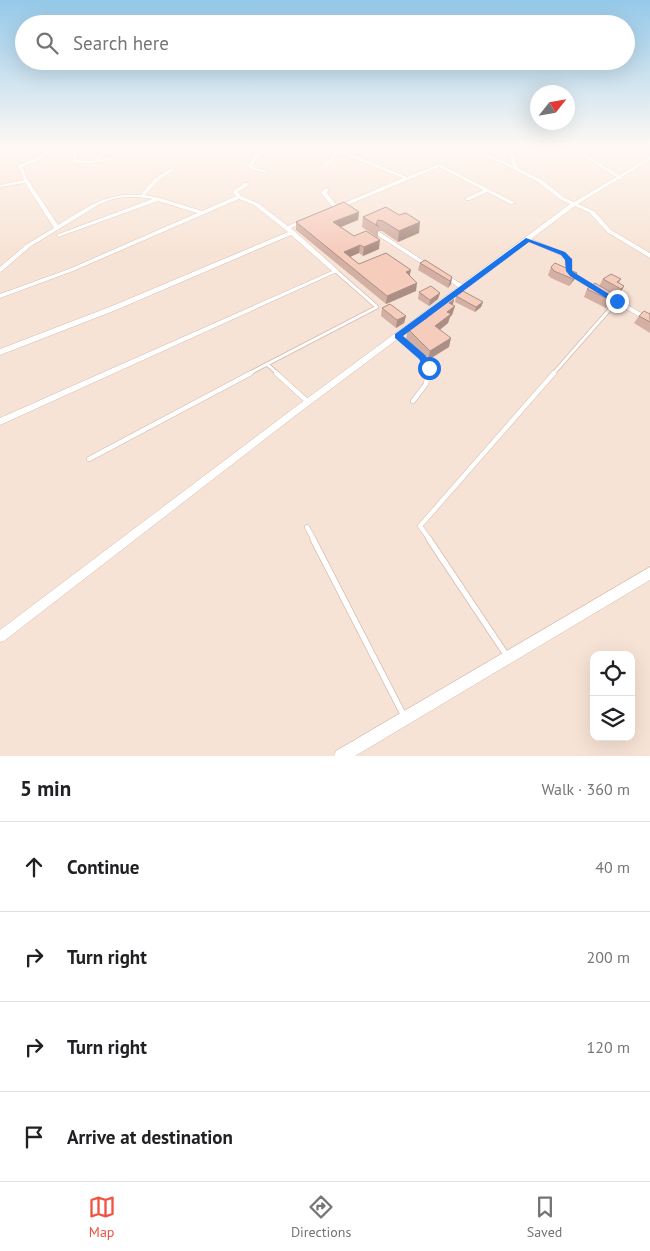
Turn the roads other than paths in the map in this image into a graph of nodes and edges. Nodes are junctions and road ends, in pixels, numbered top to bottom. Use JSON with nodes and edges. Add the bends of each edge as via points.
{"nodes":[{"id":1,"x":19,"y":182,"type":"edge"},
{"id":2,"x":27,"y":182,"type":"edge"},
{"id":3,"x":154,"y":182,"type":"edge"},
{"id":4,"x":396,"y":182,"type":"edge"},
{"id":5,"x":472,"y":182,"type":"edge"},
{"id":6,"x":542,"y":182,"type":"edge"},
{"id":7,"x":612,"y":182,"type":"edge"},
{"id":8,"x":247,"y":184,"type":"dead end"},
{"id":9,"x":0,"y":186,"type":"edge"},
{"id":10,"x":327,"y":189,"type":"dead end"},
{"id":11,"x":487,"y":190,"type":"junction"},
{"id":12,"x":143,"y":195,"type":"junction"},
{"id":13,"x":238,"y":197,"type":"junction"},
{"id":14,"x":158,"y":198,"type":"junction"},
{"id":15,"x":468,"y":199,"type":"dead end"},
{"id":16,"x":513,"y":202,"type":"dead end"},
{"id":17,"x":574,"y":204,"type":"junction"},
{"id":18,"x":336,"y":208,"type":"junction"},
{"id":19,"x":328,"y":211,"type":"edge"},
{"id":20,"x":202,"y":213,"type":"junction"},
{"id":21,"x":312,"y":218,"type":"edge"},
{"id":22,"x":56,"y":227,"type":"junction"},
{"id":23,"x":289,"y":230,"type":"junction"},
{"id":24,"x":379,"y":234,"type":"edge"},
{"id":25,"x":59,"y":235,"type":"dead end"},
{"id":26,"x":529,"y":240,"type":"junction"},
{"id":27,"x":650,"y":256,"type":"edge"},
{"id":28,"x":0,"y":270,"type":"edge"},
{"id":29,"x":336,"y":271,"type":"junction"},
{"id":30,"x":463,"y":288,"type":"junction"},
{"id":31,"x":0,"y":296,"type":"edge"},
{"id":32,"x":617,"y":301,"type":"junction"},
{"id":33,"x":650,"y":321,"type":"edge"},
{"id":34,"x":398,"y":336,"type":"junction"},
{"id":35,"x":0,"y":352,"type":"edge"},
{"id":36,"x":267,"y":364,"type":"junction"},
{"id":37,"x":412,"y":401,"type":"dead end"},
{"id":38,"x":308,"y":402,"type":"junction"},
{"id":39,"x":0,"y":422,"type":"edge"},
{"id":40,"x":89,"y":459,"type":"dead end"},
{"id":41,"x":307,"y":527,"type":"dead end"},
{"id":42,"x":650,"y":573,"type":"edge"},
{"id":43,"x":0,"y":637,"type":"edge"},
{"id":44,"x":509,"y":658,"type":"junction"},
{"id":45,"x":405,"y":718,"type":"junction"},
{"id":46,"x":341,"y":756,"type":"edge"}],
"edges":[{"from":1,"to":9,"type":"street"},
{"from":2,"to":22,"type":"street"},
{"from":3,"to":12,"type":"street"},
{"from":4,"to":18,"type":"street"},
{"from":5,"to":11,"type":"street"},
{"from":6,"to":17,"type":"street"},
{"from":7,"to":17,"type":"street"},
{"from":8,"to":13,"type":"street","via":[[235,192]]},
{"from":10,"to":18,"type":"street","via":[[324,193]]},
{"from":11,"to":15,"type":"street"},
{"from":11,"to":16,"type":"street"},
{"from":12,"to":14,"type":"street"},
{"from":12,"to":22,"type":"street","via":[[120,195],[104,200]]},
{"from":13,"to":20,"type":"street"},
{"from":13,"to":23,"type":"street","via":[[256,204]]},
{"from":14,"to":20,"type":"street"},
{"from":14,"to":25,"type":"street"},
{"from":17,"to":26,"type":"street"},
{"from":17,"to":27,"type":"street","via":[[592,212],[609,231]]},
{"from":18,"to":19,"type":"street"},
{"from":20,"to":31,"type":"street","via":[[71,270]]},
{"from":21,"to":23,"type":"street"},
{"from":22,"to":28,"type":"street"},
{"from":23,"to":29,"type":"street"},
{"from":23,"to":35,"type":"street","via":[[114,308]]},
{"from":24,"to":30,"type":"street"},
{"from":26,"to":30,"type":"street"},
{"from":26,"to":32,"type":"street","via":[[563,254],[569,259],[572,275]]},
{"from":29,"to":36,"type":"lane","via":[[378,307]]},
{"from":29,"to":39,"type":"street"},
{"from":30,"to":34,"type":"street"},
{"from":32,"to":33,"type":"street"},
{"from":32,"to":44,"type":"lane","via":[[420,526]]},
{"from":34,"to":37,"type":"lane","via":[[422,357],[429,368],[426,384]]},
{"from":34,"to":38,"type":"street"},
{"from":36,"to":38,"type":"lane"},
{"from":36,"to":40,"type":"lane"},
{"from":38,"to":43,"type":"street"},
{"from":41,"to":45,"type":"lane"},
{"from":42,"to":44,"type":"street"},
{"from":44,"to":45,"type":"street"},
{"from":45,"to":46,"type":"street"}]}
